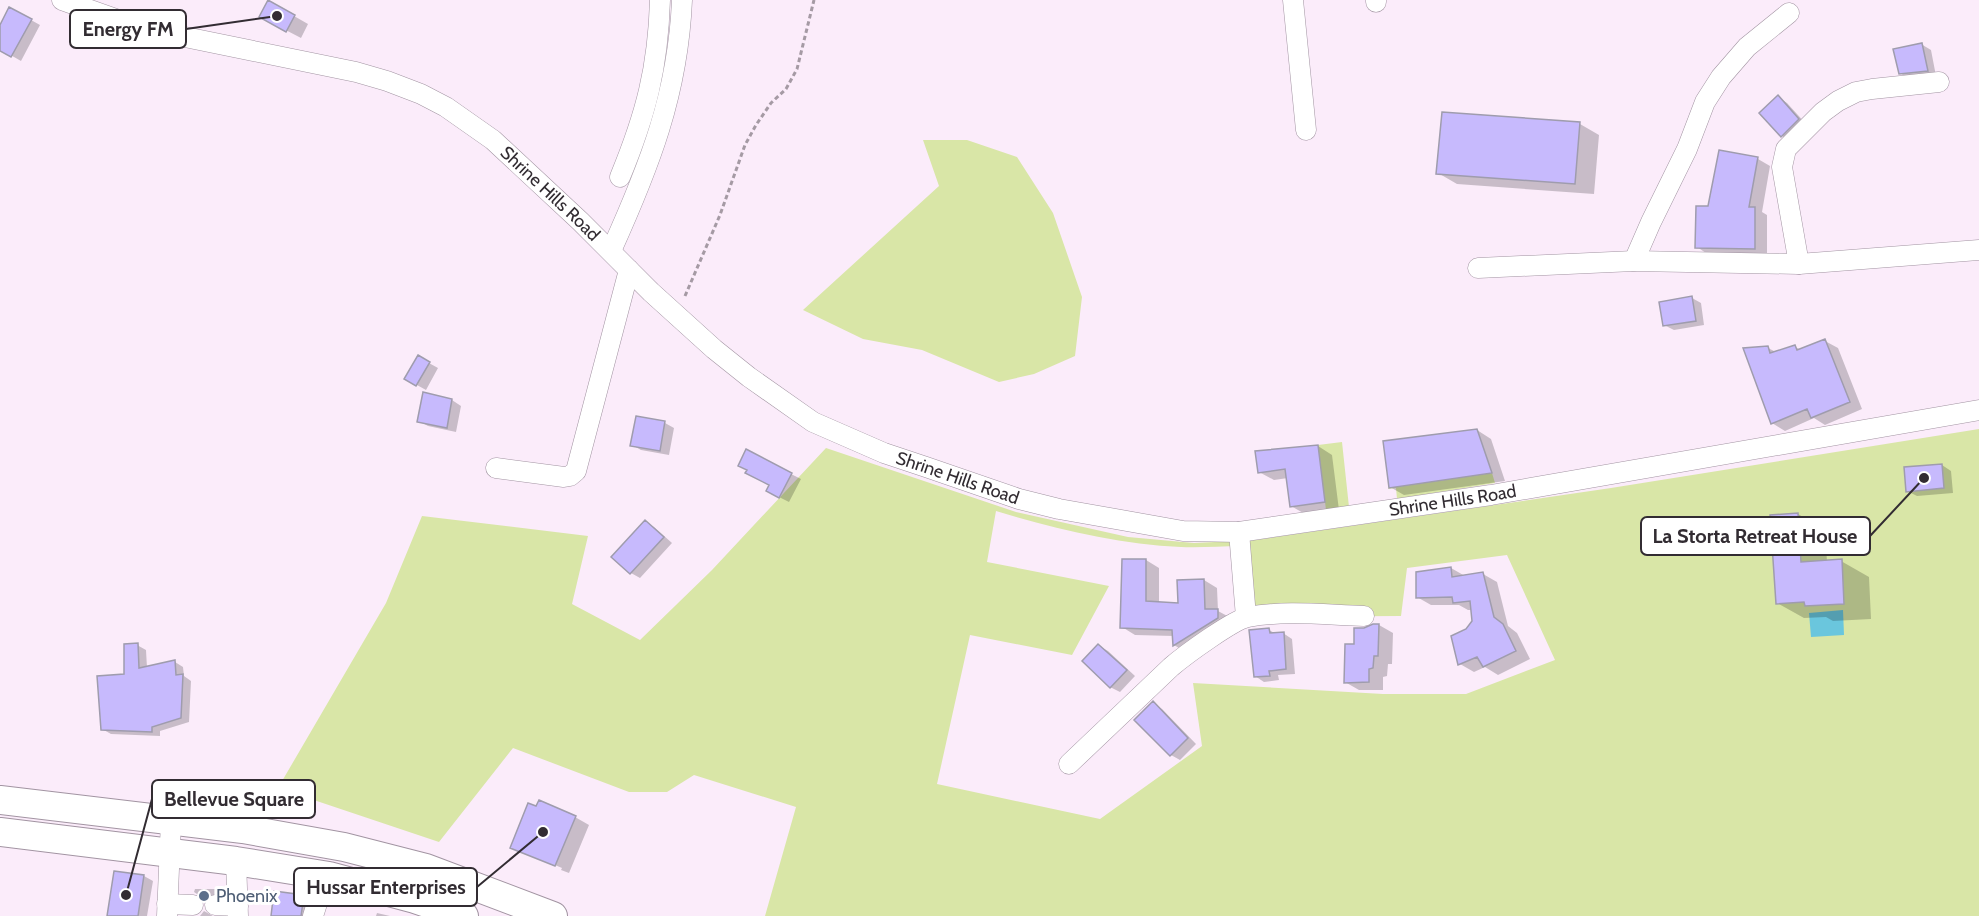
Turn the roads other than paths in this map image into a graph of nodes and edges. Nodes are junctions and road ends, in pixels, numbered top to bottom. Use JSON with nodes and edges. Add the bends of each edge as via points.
{"nodes":[{"id":1,"x":660,"y":0,"type":"edge"},
{"id":2,"x":682,"y":0,"type":"edge"},
{"id":3,"x":1293,"y":0,"type":"edge"},
{"id":4,"x":66,"y":1,"type":"edge"},
{"id":5,"x":1789,"y":13,"type":"dead end"},
{"id":6,"x":1939,"y":82,"type":"dead end"},
{"id":7,"x":1306,"y":130,"type":"dead end"},
{"id":8,"x":620,"y":177,"type":"dead end"},
{"id":9,"x":1979,"y":250,"type":"edge"},
{"id":10,"x":611,"y":251,"type":"junction"},
{"id":11,"x":1634,"y":261,"type":"junction"},
{"id":12,"x":1799,"y":264,"type":"junction"},
{"id":13,"x":1478,"y":268,"type":"dead end"},
{"id":14,"x":629,"y":270,"type":"junction"},
{"id":15,"x":1979,"y":410,"type":"edge"},
{"id":16,"x":496,"y":468,"type":"dead end"},
{"id":17,"x":1239,"y":532,"type":"junction"},
{"id":18,"x":1364,"y":616,"type":"dead end"},
{"id":19,"x":1246,"y":617,"type":"junction"},
{"id":20,"x":1069,"y":764,"type":"dead end"},
{"id":21,"x":0,"y":800,"type":"edge"},
{"id":22,"x":171,"y":821,"type":"junction"},
{"id":23,"x":0,"y":832,"type":"edge"},
{"id":24,"x":170,"y":853,"type":"junction"},
{"id":25,"x":236,"y":861,"type":"junction"},
{"id":26,"x":329,"y":876,"type":"junction"},
{"id":27,"x":193,"y":905,"type":"dead end"},
{"id":28,"x":215,"y":905,"type":"dead end"},
{"id":29,"x":167,"y":910,"type":"edge"},
{"id":30,"x":238,"y":911,"type":"edge"},
{"id":31,"x":313,"y":916,"type":"edge"},
{"id":32,"x":464,"y":916,"type":"edge"},
{"id":33,"x":553,"y":916,"type":"edge"}],
"edges":[{"from":1,"to":8,"type":"street","via":[[651,87]]},
{"from":2,"to":10,"type":"street","via":[[667,108],[656,146]]},
{"from":3,"to":7,"type":"street"},
{"from":4,"to":10,"type":"street","name":"Shrine Hills Road","via":[[141,28],[356,72],[421,94],[493,140]]},
{"from":5,"to":11,"type":"street","via":[[1748,47],[1705,102]]},
{"from":6,"to":12,"type":"street","via":[[1856,92],[1823,112],[1786,149],[1782,167]]},
{"from":9,"to":12,"type":"street"},
{"from":10,"to":14,"type":"street","name":"Shrine Hills Road"},
{"from":11,"to":12,"type":"street"},
{"from":11,"to":13,"type":"street"},
{"from":14,"to":16,"type":"street","via":[[576,471],[564,477]]},
{"from":14,"to":17,"type":"street","name":"Shrine Hills Road","via":[[732,363],[786,404],[813,422],[884,453],[1059,509],[1183,531]]},
{"from":15,"to":17,"type":"street","name":"Shrine Hills Road","via":[[1491,495],[1362,509]]},
{"from":17,"to":19,"type":"street"},
{"from":18,"to":19,"type":"street"},
{"from":19,"to":20,"type":"street","via":[[1186,654]]},
{"from":21,"to":22,"type":"highway"},
{"from":22,"to":24,"type":"street"},
{"from":22,"to":33,"type":"highway","via":[[283,835],[372,853],[458,879]]},
{"from":23,"to":24,"type":"highway"},
{"from":24,"to":25,"type":"highway"},
{"from":24,"to":29,"type":"street"},
{"from":25,"to":26,"type":"highway"},
{"from":25,"to":30,"type":"street"},
{"from":26,"to":31,"type":"street"},
{"from":26,"to":32,"type":"highway"},
{"from":27,"to":29,"type":"street"},
{"from":28,"to":30,"type":"street"}]}
